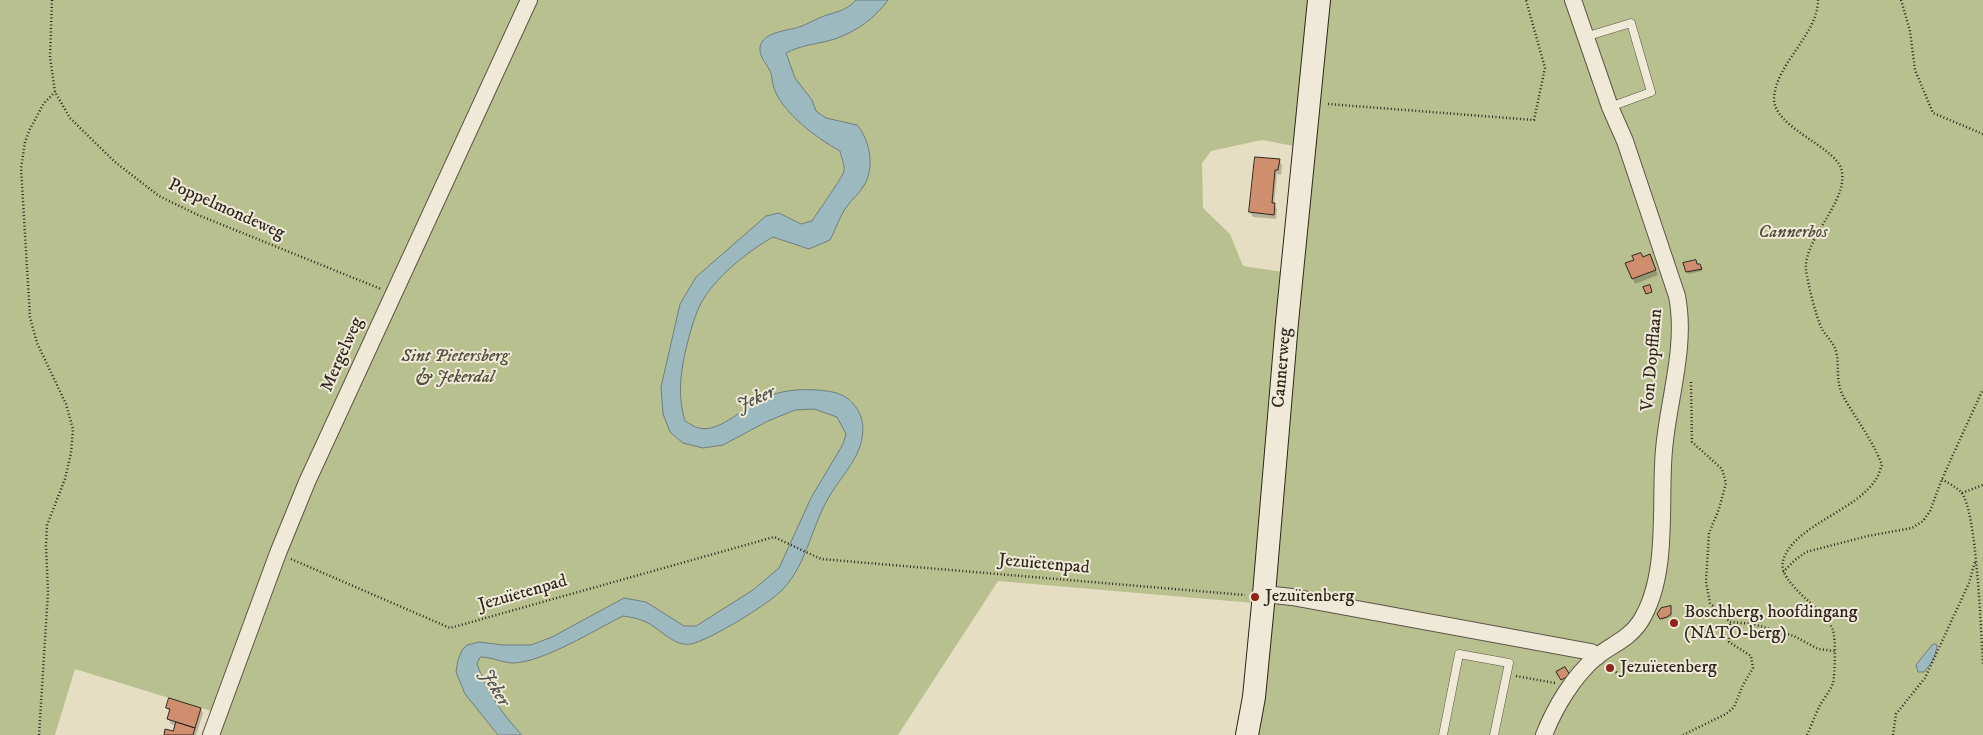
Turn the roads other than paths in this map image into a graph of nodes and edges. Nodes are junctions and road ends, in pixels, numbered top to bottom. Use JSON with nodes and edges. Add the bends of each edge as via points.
{"nodes":[{"id":1,"x":529,"y":0,"type":"edge"},
{"id":2,"x":1318,"y":0,"type":"edge"},
{"id":3,"x":1573,"y":0,"type":"edge"},
{"id":4,"x":1585,"y":37,"type":"junction"},
{"id":5,"x":1610,"y":107,"type":"junction"},
{"id":6,"x":1264,"y":594,"type":"junction"},
{"id":7,"x":1597,"y":657,"type":"junction"},
{"id":8,"x":211,"y":735,"type":"edge"},
{"id":9,"x":1247,"y":735,"type":"edge"},
{"id":10,"x":1443,"y":735,"type":"edge"},
{"id":11,"x":1494,"y":735,"type":"edge"},
{"id":12,"x":1544,"y":735,"type":"edge"}],
"edges":[{"from":1,"to":8,"type":"street","name":"Mergelweg","via":[[307,482]]},
{"from":2,"to":6,"type":"main road","name":"Cannerweg"},
{"from":3,"to":4,"type":"street","name":"Von Dopfflaan"},
{"from":4,"to":5,"type":"street","name":"Von Dopfflaan"},
{"from":4,"to":5,"type":"lane","via":[[1631,23],[1650,92]]},
{"from":5,"to":7,"type":"street","name":"Von Dopfflaan","via":[[1625,140],[1677,296],[1680,318],[1664,451],[1661,550],[1652,592],[1640,623],[1618,644]]},
{"from":6,"to":7,"type":"street","via":[[1292,596],[1590,652]]},
{"from":6,"to":9,"type":"main road","name":"Cannerweg"},
{"from":7,"to":12,"type":"street","name":"Von Dopfflaan","via":[[1573,684],[1551,717]]},
{"from":10,"to":11,"type":"lane","via":[[1460,654],[1509,664]]}]}
